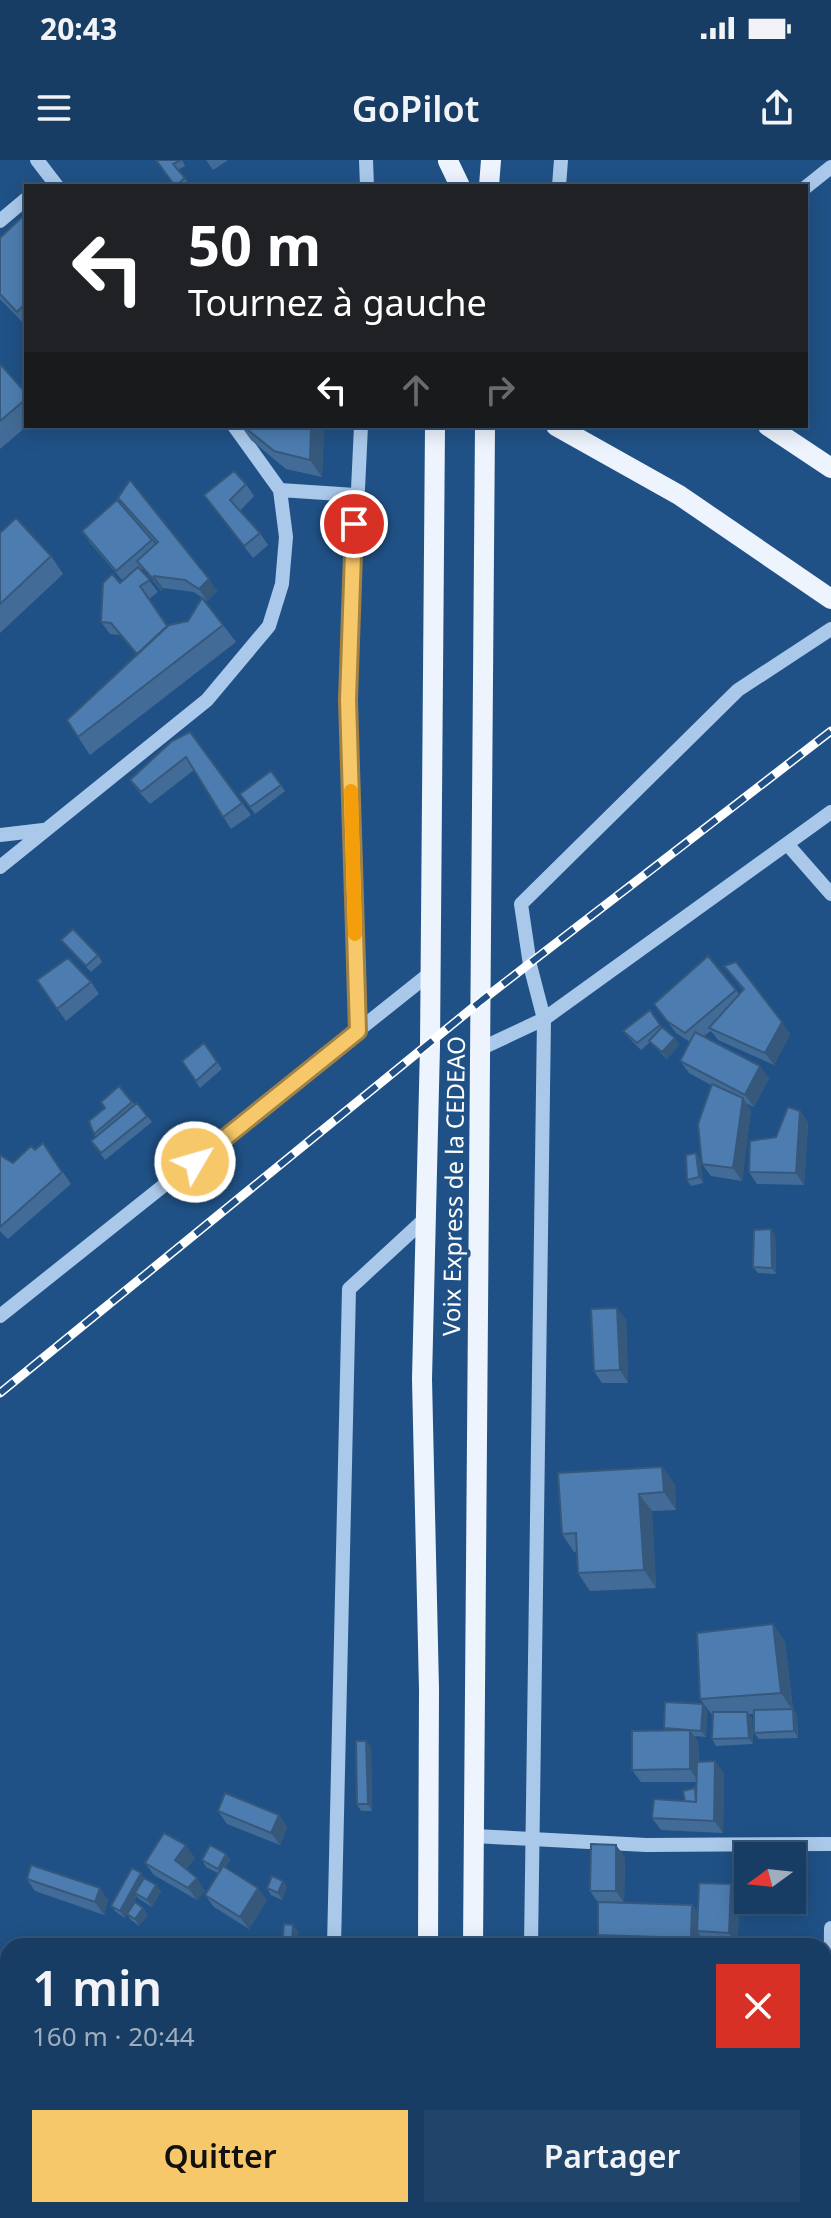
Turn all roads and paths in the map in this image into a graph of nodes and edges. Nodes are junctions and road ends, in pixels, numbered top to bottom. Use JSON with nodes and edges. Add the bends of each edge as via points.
{"nodes":[{"id":1,"x":37,"y":160,"type":"edge"},
{"id":2,"x":366,"y":160,"type":"edge"},
{"id":3,"x":491,"y":160,"type":"edge"},
{"id":4,"x":561,"y":160,"type":"edge"},
{"id":5,"x":448,"y":161,"type":"edge"},
{"id":6,"x":831,"y":167,"type":"edge"},
{"id":7,"x":50,"y":183,"type":"edge"},
{"id":8,"x":367,"y":184,"type":"edge"},
{"id":9,"x":446,"y":184,"type":"edge"},
{"id":10,"x":459,"y":184,"type":"edge"},
{"id":11,"x":489,"y":184,"type":"edge"},
{"id":12,"x":559,"y":184,"type":"edge"},
{"id":13,"x":808,"y":185,"type":"edge"},
{"id":14,"x":24,"y":201,"type":"edge"},
{"id":15,"x":0,"y":221,"type":"edge"},
{"id":16,"x":235,"y":428,"type":"edge"},
{"id":17,"x":361,"y":428,"type":"edge"},
{"id":18,"x":435,"y":428,"type":"edge"},
{"id":19,"x":485,"y":428,"type":"edge"},
{"id":20,"x":560,"y":428,"type":"edge"},
{"id":21,"x":771,"y":428,"type":"edge"},
{"id":22,"x":831,"y":468,"type":"edge"},
{"id":23,"x":280,"y":490,"type":"junction"},
{"id":24,"x":355,"y":495,"type":"junction"},
{"id":25,"x":831,"y":599,"type":"edge"},
{"id":26,"x":831,"y":629,"type":"edge"},
{"id":27,"x":831,"y":812,"type":"edge"},
{"id":28,"x":43,"y":830,"type":"junction"},
{"id":29,"x":0,"y":835,"type":"edge"},
{"id":30,"x":788,"y":845,"type":"junction"},
{"id":31,"x":0,"y":867,"type":"edge"},
{"id":32,"x":831,"y":894,"type":"edge"},
{"id":33,"x":429,"y":974,"type":"junction"},
{"id":34,"x":544,"y":1019,"type":"junction"},
{"id":35,"x":358,"y":1031,"type":"junction"},
{"id":36,"x":480,"y":1049,"type":"junction"},
{"id":37,"x":425,"y":1219,"type":"junction"},
{"id":38,"x":0,"y":1316,"type":"edge"},
{"id":39,"x":474,"y":1836,"type":"junction"},
{"id":40,"x":530,"y":1839,"type":"junction"},
{"id":41,"x":831,"y":1844,"type":"edge"},
{"id":42,"x":334,"y":1938,"type":"edge"},
{"id":43,"x":428,"y":1938,"type":"edge"},
{"id":44,"x":473,"y":1938,"type":"edge"},
{"id":45,"x":531,"y":1938,"type":"edge"}],
"edges":[{"from":1,"to":7,"type":"street"},
{"from":2,"to":8,"type":"street"},
{"from":3,"to":11,"type":"main road"},
{"from":4,"to":12,"type":"street"},
{"from":5,"to":9,"type":"main road"},
{"from":5,"to":10,"type":"main road"},
{"from":6,"to":13,"type":"street"},
{"from":14,"to":15,"type":"street"},
{"from":16,"to":23,"type":"street"},
{"from":17,"to":24,"type":"street"},
{"from":18,"to":33,"type":"main road"},
{"from":19,"to":36,"type":"main road","name":"Voix Express de la CEDEAO"},
{"from":20,"to":25,"type":"main road","via":[[679,495]]},
{"from":21,"to":22,"type":"main road"},
{"from":23,"to":24,"type":"street"},
{"from":23,"to":28,"type":"street","via":[[286,537],[282,584],[269,626],[207,700]]},
{"from":24,"to":35,"type":"street","via":[[348,700]]},
{"from":26,"to":34,"type":"street","via":[[738,690],[521,904]]},
{"from":27,"to":30,"type":"street"},
{"from":28,"to":29,"type":"street"},
{"from":28,"to":31,"type":"street"},
{"from":30,"to":32,"type":"street"},
{"from":30,"to":34,"type":"street"},
{"from":33,"to":35,"type":"street"},
{"from":33,"to":37,"type":"main road"},
{"from":34,"to":36,"type":"street"},
{"from":34,"to":40,"type":"street"},
{"from":35,"to":38,"type":"street"},
{"from":36,"to":39,"type":"main road","name":"Voix Express de la CEDEAO"},
{"from":37,"to":42,"type":"street","via":[[349,1289]]},
{"from":37,"to":43,"type":"main road"},
{"from":39,"to":40,"type":"street"},
{"from":39,"to":44,"type":"main road","name":"Voix Express de la CEDEAO"},
{"from":40,"to":41,"type":"street","via":[[646,1845]]},
{"from":40,"to":45,"type":"street"}]}
